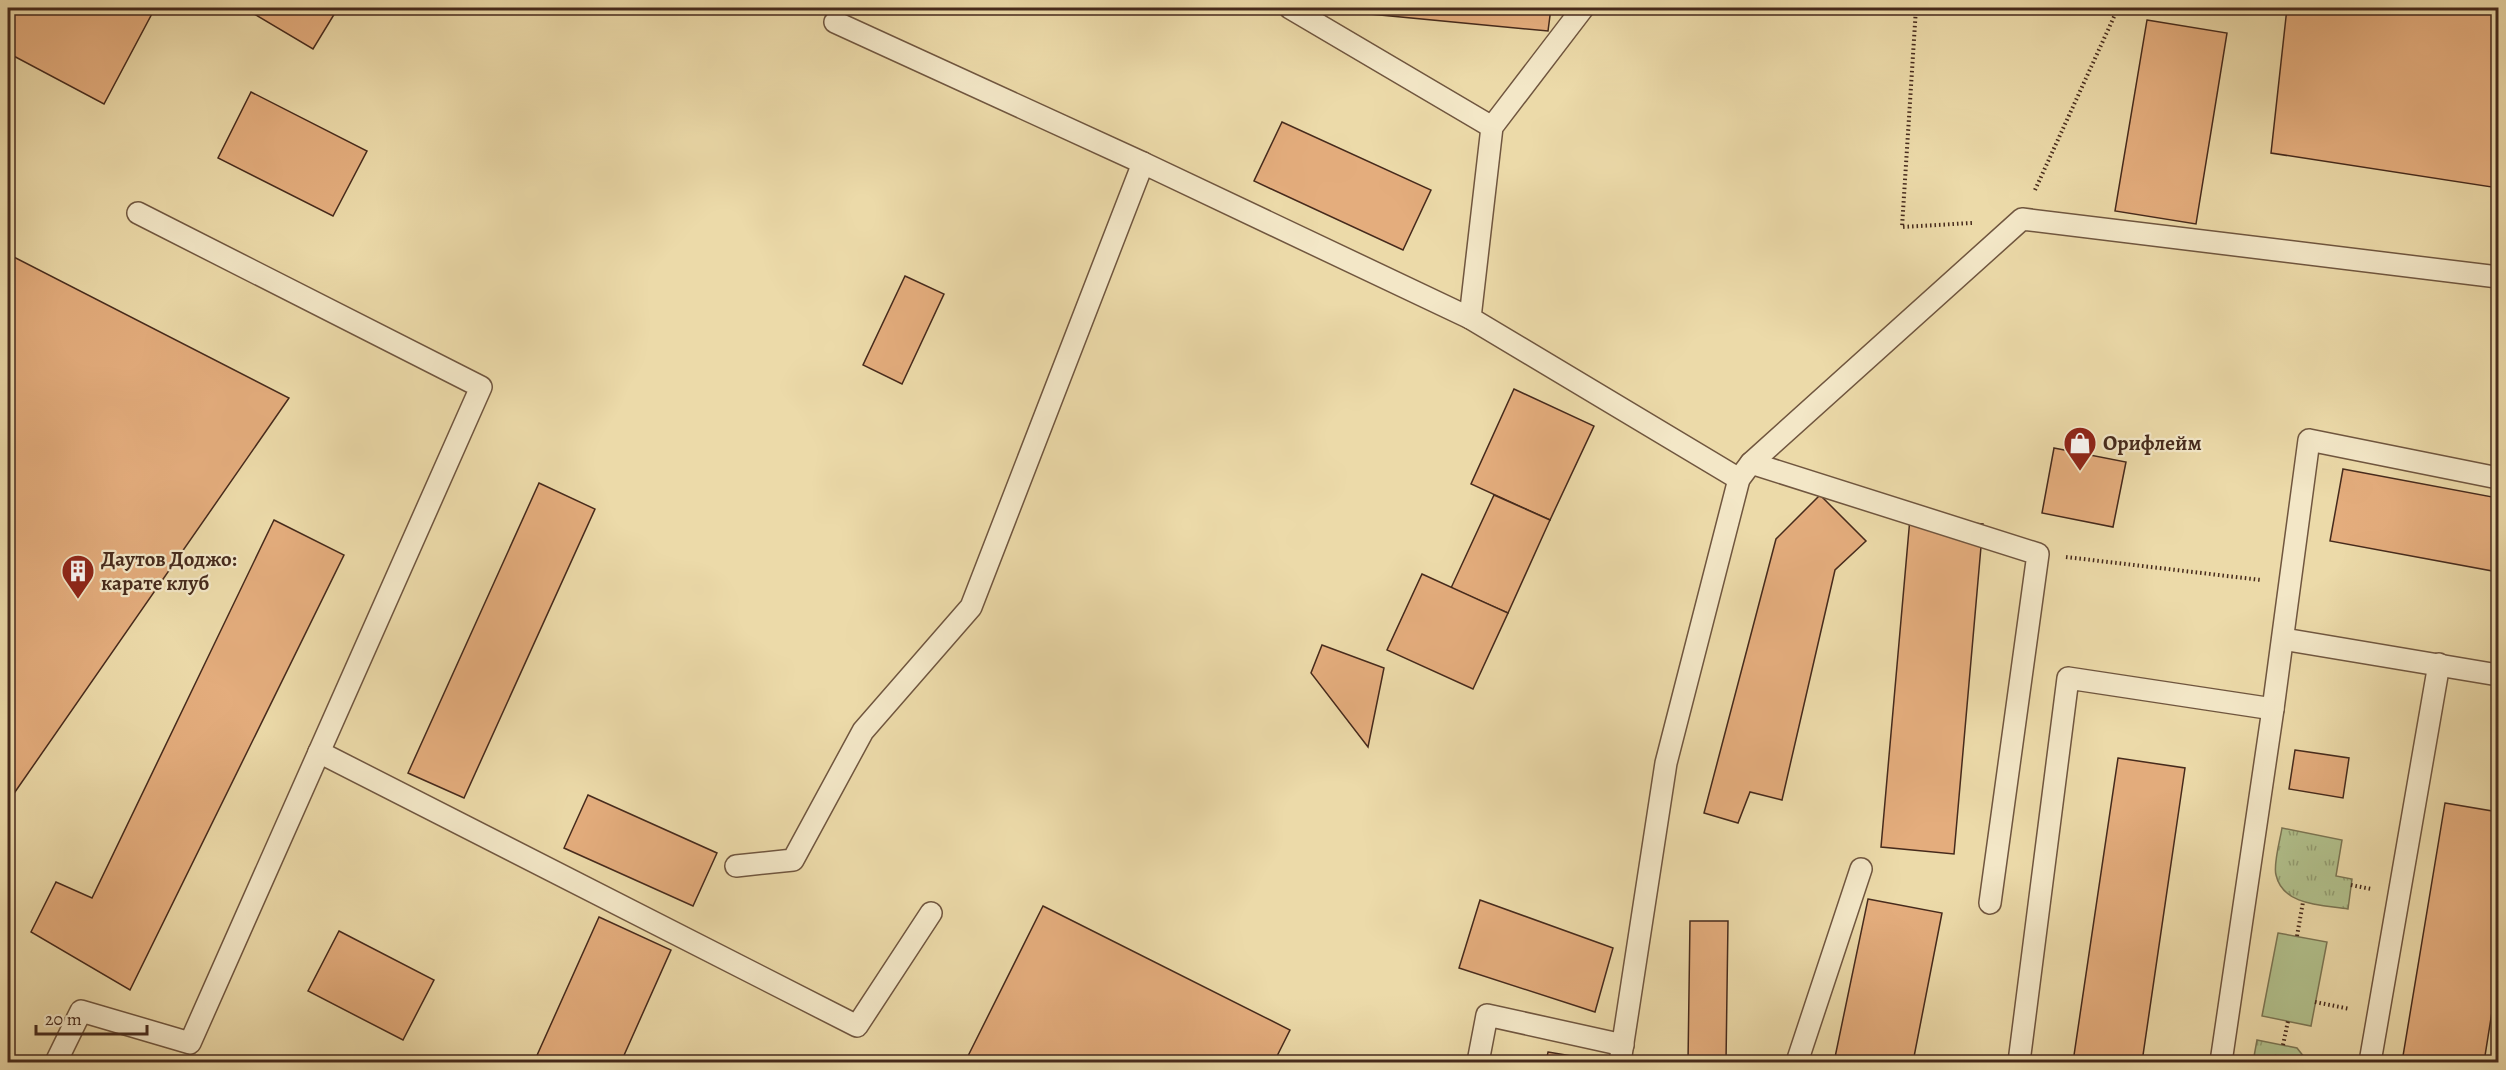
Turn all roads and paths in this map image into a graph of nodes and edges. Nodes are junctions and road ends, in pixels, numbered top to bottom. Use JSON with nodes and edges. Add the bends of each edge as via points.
{"nodes":[{"id":1,"x":1290,"y":8,"type":"edge"},
{"id":2,"x":1583,"y":8,"type":"edge"},
{"id":3,"x":1916,"y":8,"type":"edge"},
{"id":4,"x":2118,"y":8,"type":"edge"},
{"id":5,"x":835,"y":22,"type":"dead end"},
{"id":6,"x":1492,"y":127,"type":"junction"},
{"id":7,"x":1143,"y":163,"type":"junction"},
{"id":8,"x":138,"y":213,"type":"dead end"},
{"id":9,"x":2022,"y":219,"type":"junction"},
{"id":10,"x":2499,"y":277,"type":"edge"},
{"id":11,"x":1470,"y":318,"type":"junction"},
{"id":12,"x":1745,"y":471,"type":"junction"},
{"id":13,"x":2499,"y":478,"type":"edge"},
{"id":14,"x":2038,"y":554,"type":"junction"},
{"id":15,"x":2288,"y":583,"type":"junction"},
{"id":16,"x":2283,"y":639,"type":"junction"},
{"id":17,"x":2439,"y":664,"type":"junction"},
{"id":18,"x":2499,"y":675,"type":"edge"},
{"id":19,"x":2273,"y":709,"type":"junction"},
{"id":20,"x":319,"y":752,"type":"junction"},
{"id":21,"x":736,"y":866,"type":"dead end"},
{"id":22,"x":1861,"y":869,"type":"dead end"},
{"id":23,"x":2303,"y":902,"type":"dead end"},
{"id":24,"x":1990,"y":903,"type":"dead end"},
{"id":25,"x":931,"y":913,"type":"dead end"},
{"id":26,"x":2297,"y":936,"type":"dead end"},
{"id":27,"x":2288,"y":1022,"type":"dead end"},
{"id":28,"x":2283,"y":1045,"type":"dead end"},
{"id":29,"x":1621,"y":1054,"type":"edge"},
{"id":30,"x":56,"y":1062,"type":"edge"},
{"id":31,"x":1478,"y":1062,"type":"edge"},
{"id":32,"x":1797,"y":1062,"type":"edge"},
{"id":33,"x":2019,"y":1062,"type":"edge"},
{"id":34,"x":2221,"y":1062,"type":"edge"},
{"id":35,"x":2370,"y":1062,"type":"edge"}],
"edges":[{"from":1,"to":6,"type":"lane"},
{"from":2,"to":6,"type":"lane"},
{"from":3,"to":9,"type":"path","via":[[1902,227]]},
{"from":4,"to":9,"type":"path"},
{"from":5,"to":7,"type":"lane"},
{"from":6,"to":11,"type":"lane"},
{"from":7,"to":11,"type":"lane"},
{"from":7,"to":21,"type":"lane","via":[[971,607],[863,730],[793,860]]},
{"from":8,"to":20,"type":"lane","via":[[481,387]]},
{"from":9,"to":10,"type":"lane"},
{"from":9,"to":12,"type":"lane"},
{"from":11,"to":12,"type":"lane"},
{"from":12,"to":14,"type":"lane"},
{"from":12,"to":29,"type":"lane","via":[[1666,763]]},
{"from":13,"to":15,"type":"lane","via":[[2309,440]]},
{"from":14,"to":15,"type":"path"},
{"from":14,"to":24,"type":"lane"},
{"from":15,"to":16,"type":"lane"},
{"from":16,"to":17,"type":"lane"},
{"from":16,"to":19,"type":"lane"},
{"from":17,"to":18,"type":"lane"},
{"from":17,"to":35,"type":"lane"},
{"from":19,"to":33,"type":"lane","via":[[2068,678]]},
{"from":19,"to":34,"type":"lane"},
{"from":20,"to":25,"type":"lane","via":[[857,1026]]},
{"from":20,"to":30,"type":"lane","via":[[190,1043],[81,1011]]},
{"from":22,"to":32,"type":"lane"},
{"from":23,"to":26,"type":"path"},
{"from":27,"to":28,"type":"path"},
{"from":29,"to":31,"type":"lane","via":[[1487,1015]]}]}
